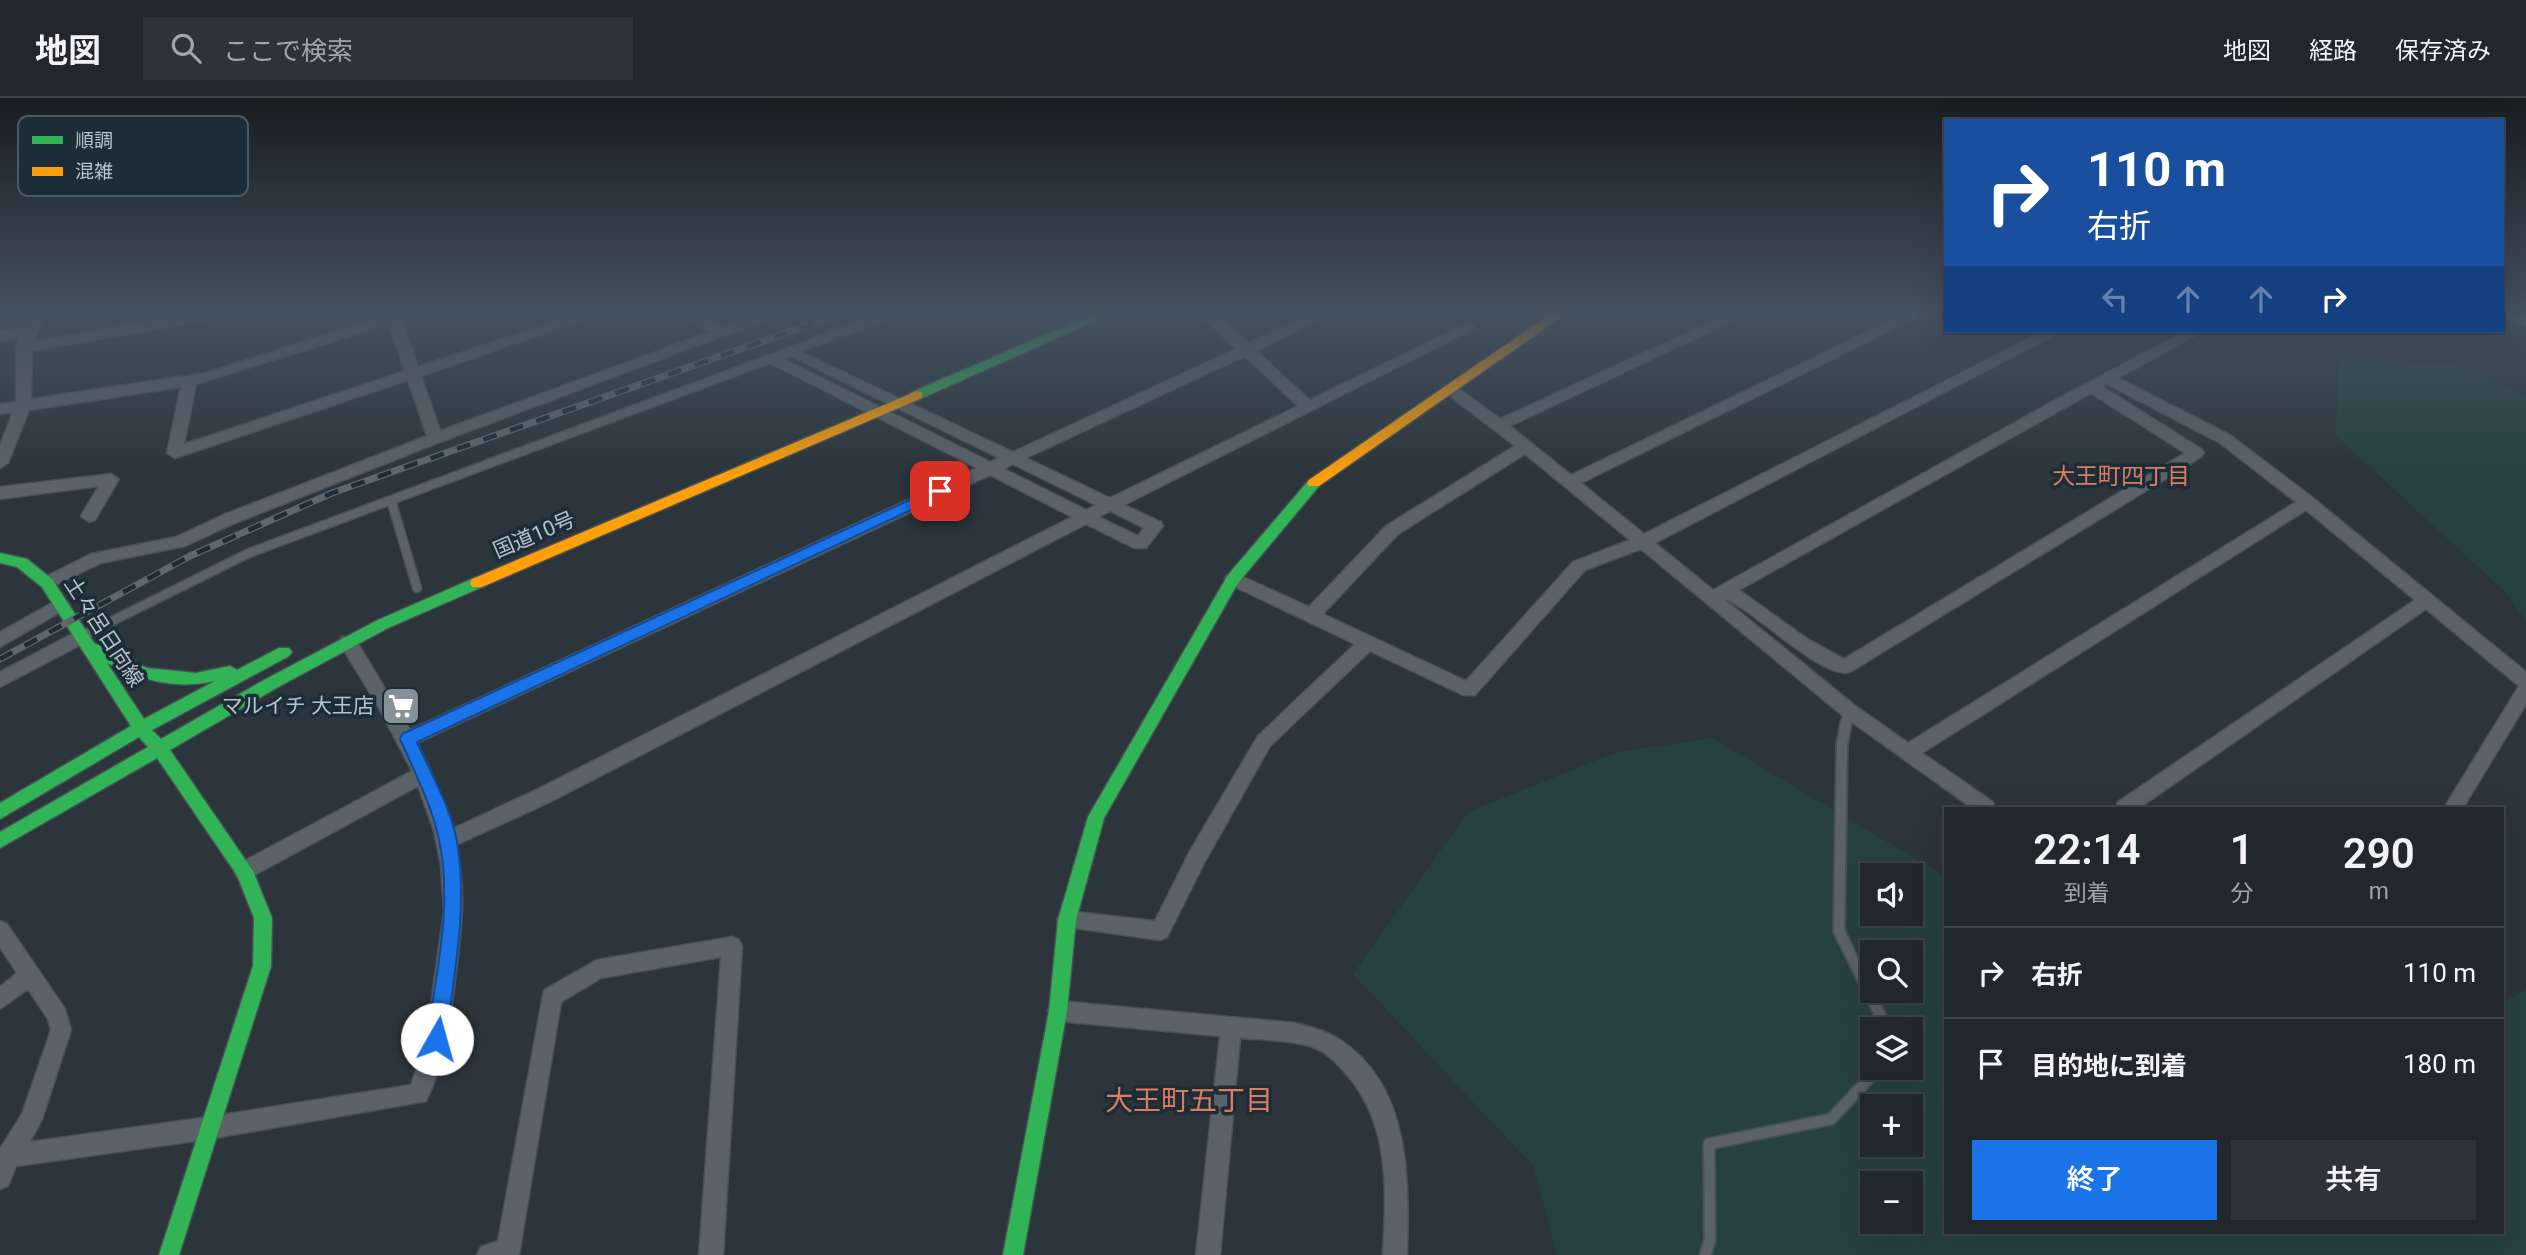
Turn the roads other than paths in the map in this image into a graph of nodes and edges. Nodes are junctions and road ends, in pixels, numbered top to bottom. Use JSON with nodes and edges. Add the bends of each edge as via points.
{"nodes":[{"id":1,"x":23,"y":367,"type":"edge"},
{"id":2,"x":241,"y":367,"type":"edge"},
{"id":3,"x":409,"y":367,"type":"edge"},
{"id":4,"x":436,"y":367,"type":"edge"},
{"id":5,"x":629,"y":367,"type":"edge"},
{"id":6,"x":747,"y":367,"type":"edge"},
{"id":7,"x":789,"y":367,"type":"edge"},
{"id":8,"x":821,"y":367,"type":"edge"},
{"id":9,"x":981,"y":367,"type":"edge"},
{"id":10,"x":1207,"y":367,"type":"edge"},
{"id":11,"x":1266,"y":367,"type":"edge"},
{"id":12,"x":1390,"y":367,"type":"edge"},
{"id":13,"x":1482,"y":367,"type":"edge"},
{"id":14,"x":1625,"y":367,"type":"edge"},
{"id":15,"x":1807,"y":367,"type":"edge"},
{"id":16,"x":1985,"y":367,"type":"edge"},
{"id":17,"x":2131,"y":367,"type":"edge"},
{"id":18,"x":412,"y":375,"type":"junction"},
{"id":19,"x":2109,"y":379,"type":"junction"},
{"id":20,"x":190,"y":380,"type":"junction"},
{"id":21,"x":893,"y":380,"type":"dead end"},
{"id":22,"x":2093,"y":387,"type":"junction"},
{"id":23,"x":1450,"y":389,"type":"junction"},
{"id":24,"x":869,"y":390,"type":"junction"},
{"id":25,"x":851,"y":398,"type":"junction"},
{"id":26,"x":897,"y":403,"type":"junction"},
{"id":27,"x":23,"y":404,"type":"junction"},
{"id":28,"x":1309,"y":407,"type":"junction"},
{"id":29,"x":0,"y":409,"type":"edge"},
{"id":30,"x":825,"y":409,"type":"dead end"},
{"id":31,"x":878,"y":411,"type":"junction"},
{"id":32,"x":1499,"y":425,"type":"junction"},
{"id":33,"x":435,"y":438,"type":"junction"},
{"id":34,"x":1525,"y":446,"type":"junction"},
{"id":35,"x":1012,"y":457,"type":"junction"},
{"id":36,"x":0,"y":463,"type":"edge"},
{"id":37,"x":991,"y":467,"type":"junction"},
{"id":38,"x":1569,"y":482,"type":"junction"},
{"id":39,"x":0,"y":493,"type":"edge"},
{"id":40,"x":391,"y":500,"type":"junction"},
{"id":41,"x":2307,"y":502,"type":"junction"},
{"id":42,"x":1109,"y":505,"type":"junction"},
{"id":43,"x":89,"y":516,"type":"dead end"},
{"id":44,"x":1085,"y":517,"type":"junction"},
{"id":45,"x":1642,"y":542,"type":"junction"},
{"id":46,"x":0,"y":558,"type":"edge"},
{"id":47,"x":1233,"y":579,"type":"junction"},
{"id":48,"x":47,"y":583,"type":"junction"},
{"id":49,"x":417,"y":588,"type":"dead end"},
{"id":50,"x":1727,"y":590,"type":"junction"},
{"id":51,"x":1710,"y":599,"type":"junction"},
{"id":52,"x":2426,"y":601,"type":"junction"},
{"id":53,"x":61,"y":604,"type":"junction"},
{"id":54,"x":1312,"y":615,"type":"junction"},
{"id":55,"x":0,"y":640,"type":"edge"},
{"id":56,"x":85,"y":641,"type":"junction"},
{"id":57,"x":348,"y":642,"type":"junction"},
{"id":58,"x":1370,"y":642,"type":"junction"},
{"id":59,"x":300,"y":644,"type":"dead end"},
{"id":60,"x":251,"y":668,"type":"junction"},
{"id":61,"x":0,"y":680,"type":"edge"},
{"id":62,"x":2526,"y":682,"type":"edge"},
{"id":63,"x":2526,"y":689,"type":"edge"},
{"id":64,"x":1848,"y":710,"type":"junction"},
{"id":65,"x":141,"y":728,"type":"junction"},
{"id":66,"x":408,"y":739,"type":"junction"},
{"id":67,"x":159,"y":748,"type":"junction"},
{"id":68,"x":1908,"y":752,"type":"junction"},
{"id":69,"x":423,"y":774,"type":"junction"},
{"id":70,"x":1985,"y":807,"type":"edge"},
{"id":71,"x":2126,"y":807,"type":"edge"},
{"id":72,"x":2454,"y":807,"type":"edge"},
{"id":73,"x":0,"y":812,"type":"edge"},
{"id":74,"x":448,"y":840,"type":"junction"},
{"id":75,"x":0,"y":841,"type":"edge"},
{"id":76,"x":244,"y":871,"type":"junction"},
{"id":77,"x":1067,"y":920,"type":"junction"},
{"id":78,"x":0,"y":930,"type":"edge"},
{"id":79,"x":32,"y":974,"type":"junction"},
{"id":80,"x":0,"y":999,"type":"edge"},
{"id":81,"x":1058,"y":1011,"type":"junction"},
{"id":82,"x":1881,"y":1017,"type":"edge"},
{"id":83,"x":1231,"y":1027,"type":"junction"},
{"id":84,"x":1868,"y":1080,"type":"edge"},
{"id":85,"x":209,"y":1128,"type":"junction"},
{"id":86,"x":4,"y":1159,"type":"edge"},
{"id":87,"x":0,"y":1178,"type":"edge"},
{"id":88,"x":501,"y":1253,"type":"edge"},
{"id":89,"x":169,"y":1255,"type":"edge"},
{"id":90,"x":710,"y":1255,"type":"edge"},
{"id":91,"x":1013,"y":1255,"type":"edge"},
{"id":92,"x":1208,"y":1255,"type":"edge"},
{"id":93,"x":1395,"y":1255,"type":"edge"},
{"id":94,"x":1705,"y":1255,"type":"edge"}],
"edges":[{"from":1,"to":27,"type":"street"},
{"from":2,"to":20,"type":"street"},
{"from":3,"to":18,"type":"street"},
{"from":4,"to":18,"type":"street"},
{"from":5,"to":33,"type":"street"},
{"from":6,"to":40,"type":"lane"},
{"from":7,"to":25,"type":"street"},
{"from":8,"to":24,"type":"street"},
{"from":9,"to":26,"type":"main road","name":"国道10号"},
{"from":10,"to":35,"type":"street"},
{"from":11,"to":28,"type":"street"},
{"from":12,"to":28,"type":"street"},
{"from":13,"to":23,"type":"main road"},
{"from":14,"to":32,"type":"street"},
{"from":15,"to":38,"type":"street"},
{"from":16,"to":45,"type":"street"},
{"from":17,"to":19,"type":"street"},
{"from":18,"to":20,"type":"street","via":[[175,453]]},
{"from":18,"to":33,"type":"street"},
{"from":19,"to":22,"type":"street"},
{"from":19,"to":41,"type":"street","via":[[2225,439]]},
{"from":20,"to":27,"type":"street"},
{"from":21,"to":24,"type":"main road"},
{"from":22,"to":50,"type":"street"},
{"from":22,"to":50,"type":"street","via":[[2196,453],[1844,667],[1800,643]]},
{"from":23,"to":32,"type":"street"},
{"from":23,"to":47,"type":"main road","via":[[1314,483]]},
{"from":24,"to":25,"type":"main road"},
{"from":24,"to":26,"type":"street"},
{"from":25,"to":30,"type":"main road"},
{"from":25,"to":31,"type":"street"},
{"from":26,"to":31,"type":"main road","name":"国道10号"},
{"from":26,"to":35,"type":"street"},
{"from":27,"to":29,"type":"street"},
{"from":27,"to":36,"type":"street"},
{"from":28,"to":42,"type":"street"},
{"from":31,"to":37,"type":"street"},
{"from":31,"to":57,"type":"main road","name":"国道10号"},
{"from":32,"to":34,"type":"street"},
{"from":33,"to":48,"type":"street","via":[[179,542],[97,558]]},
{"from":34,"to":38,"type":"street"},
{"from":34,"to":54,"type":"street","via":[[1392,530]]},
{"from":35,"to":37,"type":"street"},
{"from":35,"to":42,"type":"street"},
{"from":37,"to":44,"type":"street"},
{"from":37,"to":66,"type":"street"},
{"from":38,"to":45,"type":"street"},
{"from":39,"to":43,"type":"street","via":[[111,479]]},
{"from":40,"to":49,"type":"lane"},
{"from":40,"to":56,"type":"lane","via":[[249,553]]},
{"from":41,"to":52,"type":"street"},
{"from":41,"to":68,"type":"street"},
{"from":42,"to":44,"type":"street"},
{"from":42,"to":44,"type":"street","via":[[1156,526],[1140,544]]},
{"from":44,"to":74,"type":"street","via":[[543,796]]},
{"from":45,"to":51,"type":"street"},
{"from":45,"to":58,"type":"street","via":[[1579,566],[1469,690]]},
{"from":46,"to":48,"type":"main road","name":"土々呂日向線","via":[[22,563]]},
{"from":47,"to":54,"type":"street"},
{"from":47,"to":77,"type":"main road","via":[[1096,817]]},
{"from":48,"to":53,"type":"main road","name":"土々呂日向線"},
{"from":50,"to":51,"type":"street"},
{"from":51,"to":64,"type":"street"},
{"from":52,"to":62,"type":"street"},
{"from":52,"to":71,"type":"street"},
{"from":53,"to":55,"type":"street"},
{"from":53,"to":56,"type":"main road","name":"土々呂日向線"},
{"from":54,"to":58,"type":"street"},
{"from":56,"to":60,"type":"main road","via":[[145,674],[196,679]]},
{"from":56,"to":61,"type":"street"},
{"from":56,"to":65,"type":"main road","name":"土々呂日向線"},
{"from":57,"to":66,"type":"street"},
{"from":57,"to":67,"type":"main road","name":"国道10号"},
{"from":58,"to":77,"type":"street","via":[[1264,741],[1160,931]]},
{"from":59,"to":60,"type":"main road"},
{"from":60,"to":65,"type":"main road"},
{"from":63,"to":72,"type":"street"},
{"from":64,"to":68,"type":"street"},
{"from":64,"to":82,"type":"lane","via":[[1842,745],[1839,931]]},
{"from":65,"to":67,"type":"main road","name":"土々呂日向線"},
{"from":65,"to":73,"type":"main road"},
{"from":66,"to":69,"type":"street"},
{"from":67,"to":75,"type":"main road","name":"国道10号"},
{"from":67,"to":76,"type":"main road","name":"土々呂日向線"},
{"from":68,"to":70,"type":"street"},
{"from":69,"to":74,"type":"street"},
{"from":69,"to":76,"type":"street"},
{"from":74,"to":85,"type":"street","via":[[454,903],[437,1039],[418,1094]]},
{"from":76,"to":85,"type":"main road","name":"土々呂日向線","via":[[263,918],[262,966]]},
{"from":77,"to":81,"type":"main road"},
{"from":78,"to":79,"type":"street"},
{"from":79,"to":80,"type":"street"},
{"from":79,"to":86,"type":"street","via":[[58,1016],[61,1030],[31,1119]]},
{"from":81,"to":83,"type":"street"},
{"from":81,"to":91,"type":"main road"},
{"from":83,"to":92,"type":"street"},
{"from":83,"to":93,"type":"street","via":[[1295,1033],[1326,1042],[1366,1077],[1392,1134],[1398,1192]]},
{"from":84,"to":94,"type":"lane","via":[[1831,1119],[1709,1144],[1710,1240]]},
{"from":85,"to":86,"type":"street"},
{"from":85,"to":89,"type":"main road","name":"土々呂日向線"},
{"from":86,"to":87,"type":"street"},
{"from":88,"to":90,"type":"street","via":[[551,997],[597,969],[732,946]]}]}
